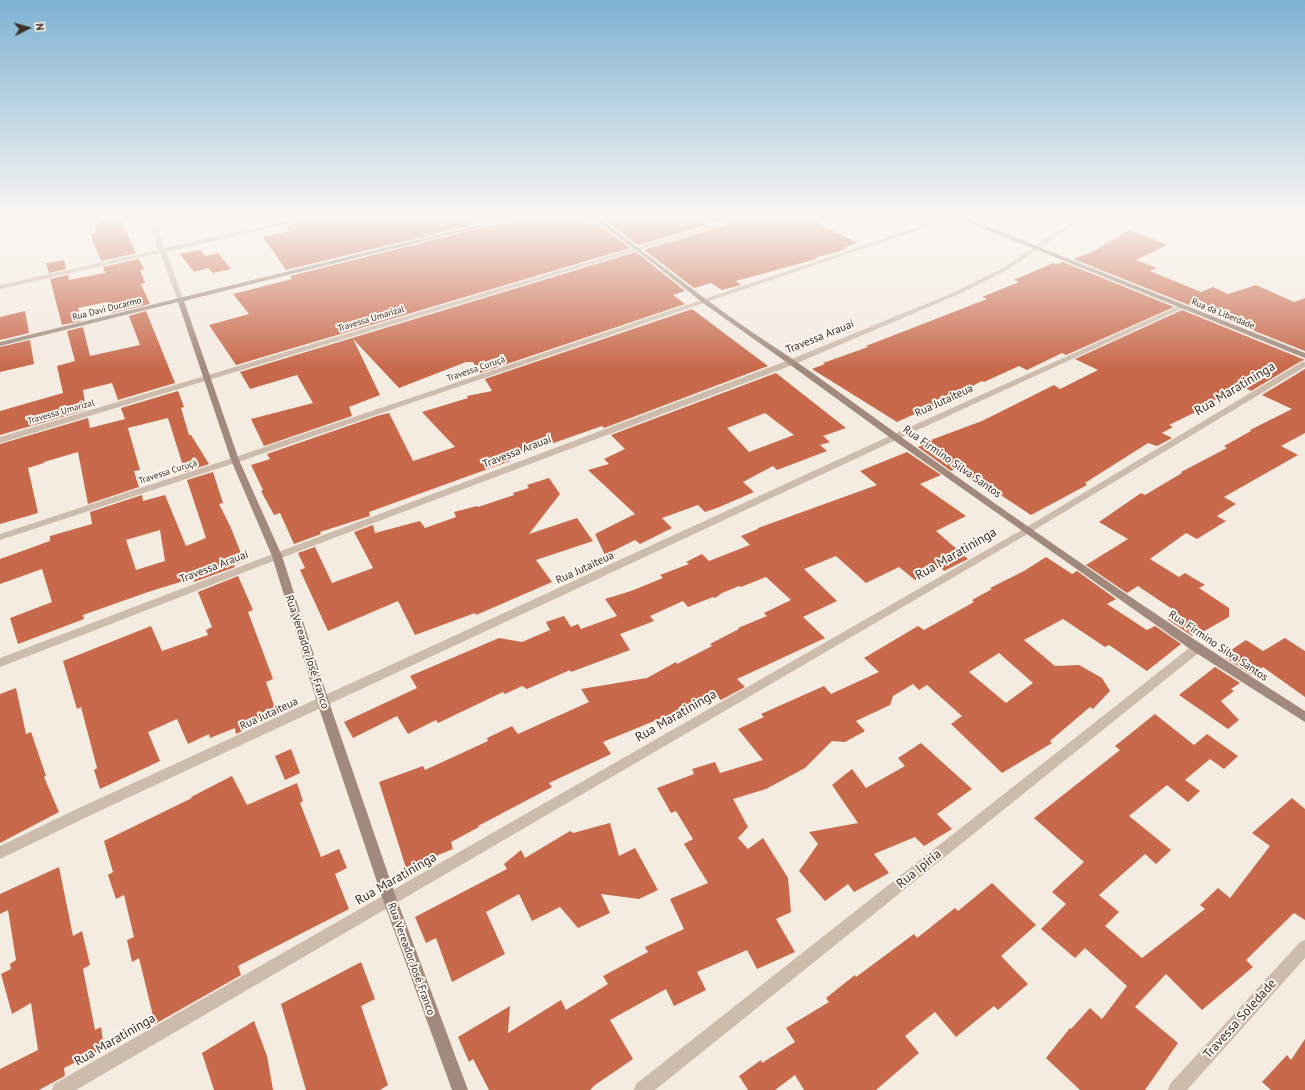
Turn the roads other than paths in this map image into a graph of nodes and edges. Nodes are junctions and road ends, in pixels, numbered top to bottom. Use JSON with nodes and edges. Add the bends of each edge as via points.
{"nodes":[{"id":1,"x":91,"y":267,"type":"edge"},
{"id":2,"x":168,"y":267,"type":"edge"},
{"id":3,"x":318,"y":267,"type":"edge"},
{"id":4,"x":579,"y":267,"type":"edge"},
{"id":5,"x":661,"y":267,"type":"edge"},
{"id":6,"x":808,"y":267,"type":"edge"},
{"id":7,"x":1007,"y":267,"type":"edge"},
{"id":8,"x":1083,"y":267,"type":"edge"},
{"id":9,"x":0,"y":287,"type":"edge"},
{"id":10,"x":181,"y":301,"type":"junction"},
{"id":11,"x":705,"y":302,"type":"junction"},
{"id":12,"x":1181,"y":306,"type":"junction"},
{"id":13,"x":0,"y":344,"type":"edge"},
{"id":14,"x":1305,"y":356,"type":"edge"},
{"id":15,"x":792,"y":362,"type":"junction"},
{"id":16,"x":1305,"y":364,"type":"edge"},
{"id":17,"x":207,"y":379,"type":"junction"},
{"id":18,"x":895,"y":437,"type":"junction"},
{"id":19,"x":0,"y":440,"type":"edge"},
{"id":20,"x":235,"y":460,"type":"junction"},
{"id":21,"x":1028,"y":530,"type":"junction"},
{"id":22,"x":0,"y":538,"type":"edge"},
{"id":23,"x":277,"y":556,"type":"junction"},
{"id":24,"x":1197,"y":648,"type":"junction"},
{"id":25,"x":0,"y":663,"type":"edge"},
{"id":26,"x":323,"y":702,"type":"junction"},
{"id":27,"x":1305,"y":717,"type":"edge"},
{"id":28,"x":0,"y":853,"type":"edge"},
{"id":29,"x":390,"y":900,"type":"junction"},
{"id":30,"x":1305,"y":947,"type":"edge"},
{"id":31,"x":60,"y":1090,"type":"edge"},
{"id":32,"x":460,"y":1090,"type":"edge"},
{"id":33,"x":642,"y":1090,"type":"edge"},
{"id":34,"x":1176,"y":1090,"type":"edge"}],
"edges":[{"from":1,"to":9,"type":"street"},
{"from":2,"to":10,"type":"street","name":"Rua Vereador José Franco"},
{"from":3,"to":10,"type":"street","name":"Rua Davi Ducarmo"},
{"from":4,"to":17,"type":"street","name":"Travessa Umarizal"},
{"from":5,"to":11,"type":"street","name":"Rua Firmino Silva Santos"},
{"from":6,"to":11,"type":"street","name":"Travessa Curuçá"},
{"from":7,"to":15,"type":"street","name":"Travessa Arauaí","via":[[987,280]]},
{"from":8,"to":12,"type":"street","name":"Rua da Liberdade"},
{"from":10,"to":13,"type":"street","name":"Rua Davi Ducarmo"},
{"from":10,"to":17,"type":"street","name":"Rua Vereador José Franco"},
{"from":11,"to":15,"type":"street","name":"Rua Firmino Silva Santos"},
{"from":11,"to":20,"type":"street","name":"Travessa Curuçá"},
{"from":12,"to":14,"type":"street","name":"Rua da Liberdade"},
{"from":12,"to":18,"type":"street","name":"Rua Jutaiteua"},
{"from":15,"to":18,"type":"street","name":"Rua Firmino Silva Santos"},
{"from":15,"to":23,"type":"street","name":"Travessa Arauaí"},
{"from":16,"to":21,"type":"street","name":"Rua Maratininga"},
{"from":17,"to":19,"type":"street","name":"Travessa Umarizal"},
{"from":17,"to":20,"type":"street","name":"Rua Vereador José Franco"},
{"from":18,"to":21,"type":"street","name":"Rua Firmino Silva Santos"},
{"from":18,"to":26,"type":"street","name":"Rua Jutaiteua"},
{"from":20,"to":22,"type":"street","name":"Travessa Curuçá"},
{"from":20,"to":23,"type":"street","name":"Rua Vereador José Franco"},
{"from":21,"to":24,"type":"street","name":"Rua Firmino Silva Santos"},
{"from":21,"to":29,"type":"street","name":"Rua Maratininga"},
{"from":23,"to":25,"type":"street","name":"Travessa Arauaí"},
{"from":23,"to":26,"type":"street","name":"Rua Vereador José Franco"},
{"from":24,"to":27,"type":"street","name":"Rua Firmino Silva Santos"},
{"from":24,"to":33,"type":"street","name":"Rua Ipiria"},
{"from":26,"to":28,"type":"street","name":"Rua Jutaiteua"},
{"from":26,"to":29,"type":"street","name":"Rua Vereador José Franco"},
{"from":29,"to":31,"type":"street","name":"Rua Maratininga"},
{"from":29,"to":32,"type":"street","name":"Rua Vereador José Franco"},
{"from":30,"to":34,"type":"street","name":"Travessa Soledade"}]}
